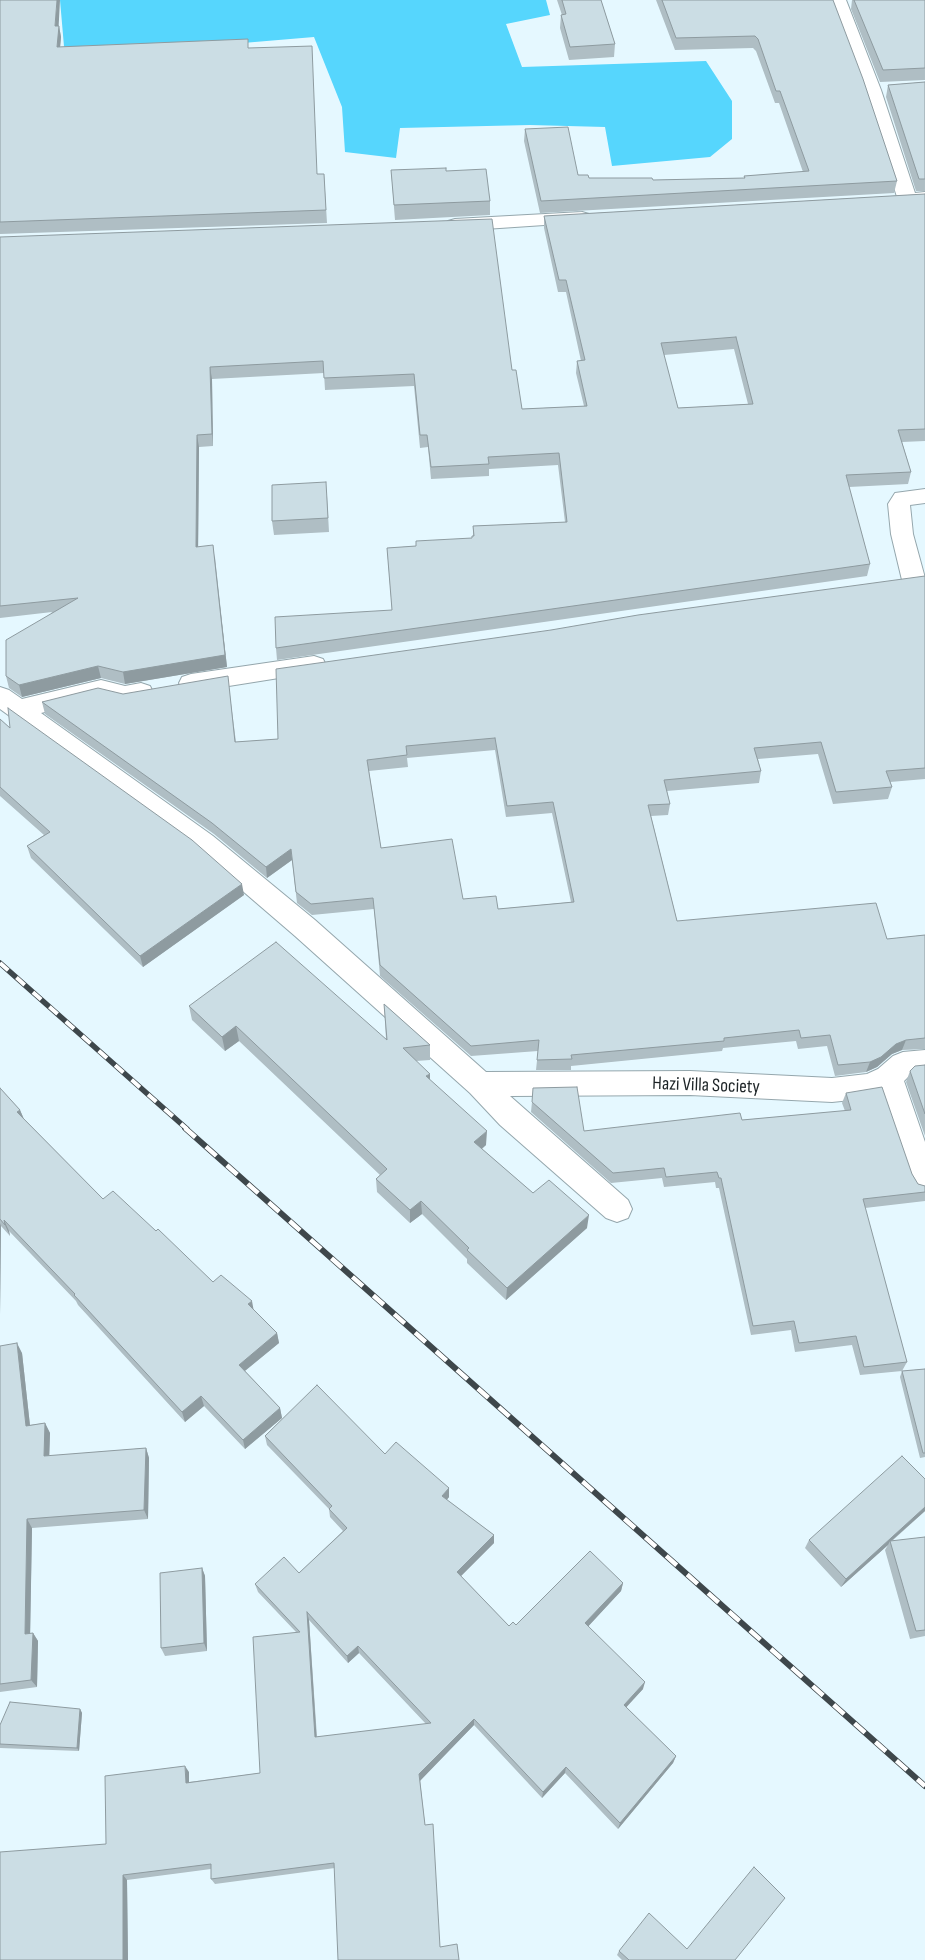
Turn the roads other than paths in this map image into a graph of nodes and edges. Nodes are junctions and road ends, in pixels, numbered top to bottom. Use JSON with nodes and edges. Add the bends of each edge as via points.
{"nodes":[{"id":1,"x":837,"y":1,"type":"edge"},
{"id":2,"x":856,"y":2,"type":"edge"},
{"id":3,"x":916,"y":199,"type":"edge"},
{"id":4,"x":888,"y":201,"type":"edge"},
{"id":5,"x":604,"y":217,"type":"edge"},
{"id":6,"x":440,"y":226,"type":"edge"},
{"id":7,"x":925,"y":496,"type":"edge"},
{"id":8,"x":911,"y":580,"type":"edge"},
{"id":9,"x":340,"y":661,"type":"edge"},
{"id":10,"x":9,"y":702,"type":"edge"},
{"id":11,"x":925,"y":1062,"type":"edge"},
{"id":12,"x":888,"y":1078,"type":"junction"},
{"id":13,"x":480,"y":1084,"type":"junction"},
{"id":14,"x":925,"y":1183,"type":"edge"},
{"id":15,"x":617,"y":1209,"type":"dead end"}],
"edges":[{"from":1,"to":2,"type":"street"},
{"from":1,"to":3,"type":"street","via":[[880,90]]},
{"from":3,"to":4,"type":"street"},
{"from":5,"to":6,"type":"street"},
{"from":7,"to":8,"type":"street","via":[[903,498],[899,504]]},
{"from":9,"to":10,"type":"street","via":[[125,695],[101,688]]},
{"from":10,"to":13,"type":"street","via":[[204,843]]},
{"from":11,"to":12,"type":"street","name":"Hazi Villa Society","via":[[903,1064]]},
{"from":12,"to":13,"type":"street","name":"Hazi Villa Society","via":[[870,1086],[832,1090],[690,1083]]},
{"from":12,"to":14,"type":"street"},
{"from":13,"to":15,"type":"street","via":[[510,1116]]}]}
